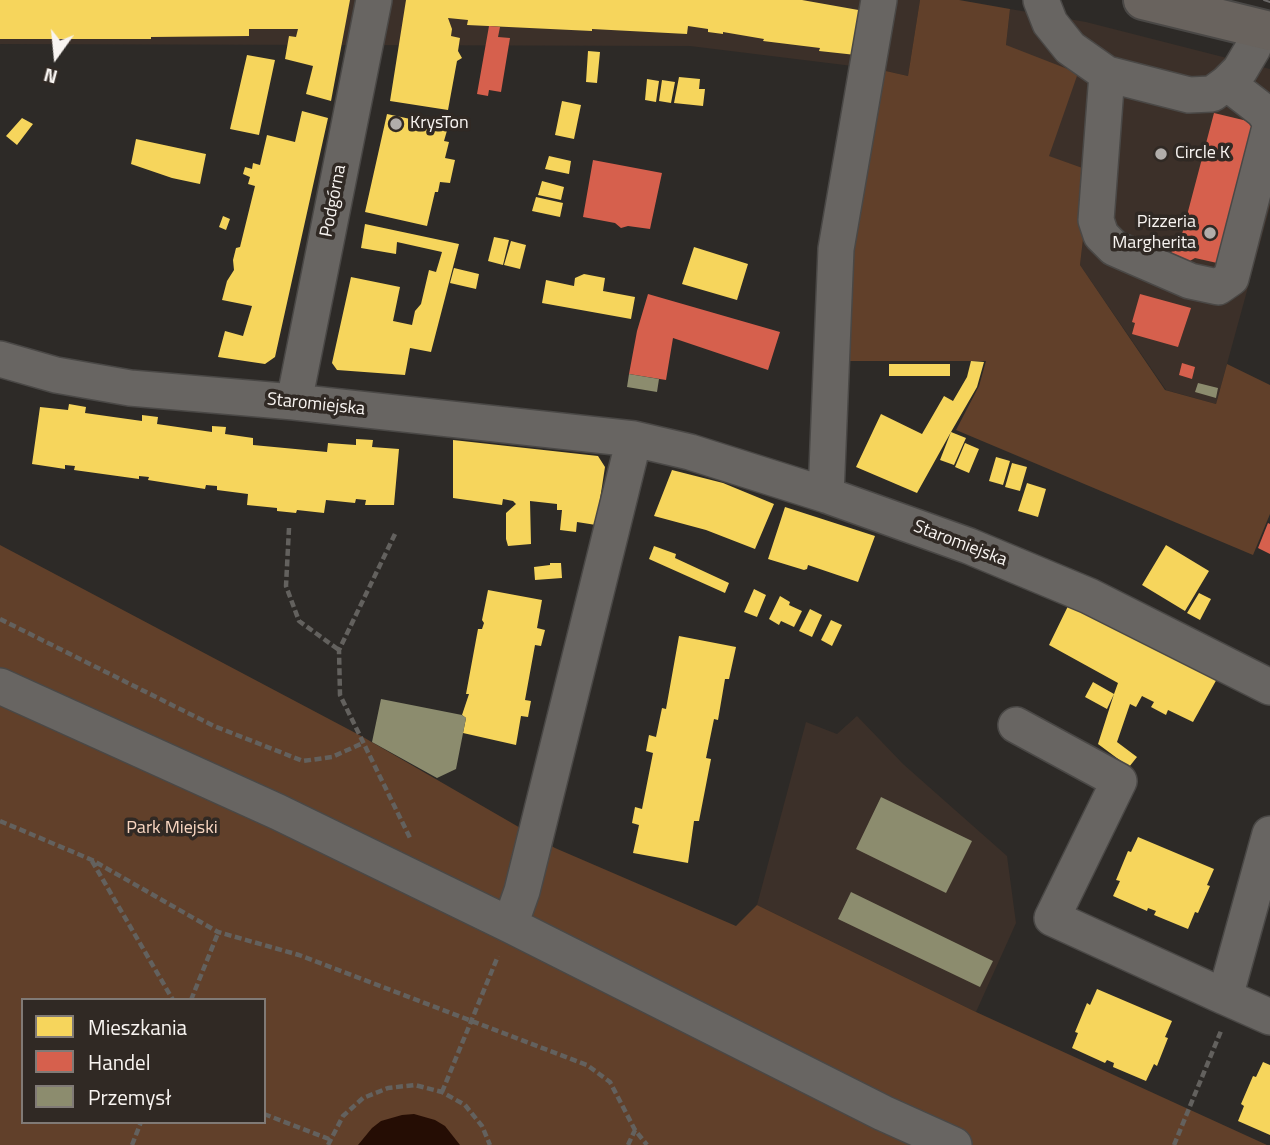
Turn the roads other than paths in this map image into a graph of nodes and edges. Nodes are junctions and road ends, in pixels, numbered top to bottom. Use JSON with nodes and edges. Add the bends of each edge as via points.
{"nodes":[{"id":1,"x":374,"y":0,"type":"edge"},
{"id":2,"x":879,"y":0,"type":"edge"},
{"id":3,"x":1041,"y":0,"type":"edge"},
{"id":4,"x":1143,"y":0,"type":"edge"},
{"id":5,"x":1265,"y":29,"type":"edge"},
{"id":6,"x":1107,"y":74,"type":"junction"},
{"id":7,"x":1227,"y":83,"type":"junction"},
{"id":8,"x":1270,"y":121,"type":"edge"},
{"id":9,"x":1270,"y":127,"type":"edge"},
{"id":10,"x":0,"y":359,"type":"edge"},
{"id":11,"x":294,"y":402,"type":"junction"},
{"id":12,"x":635,"y":439,"type":"junction"},
{"id":13,"x":826,"y":495,"type":"junction"},
{"id":14,"x":0,"y":686,"type":"edge"},
{"id":15,"x":1270,"y":687,"type":"edge"},
{"id":16,"x":1016,"y":725,"type":"dead end"},
{"id":17,"x":1270,"y":834,"type":"edge"},
{"id":18,"x":510,"y":926,"type":"junction"},
{"id":19,"x":1225,"y":997,"type":"junction"},
{"id":20,"x":1270,"y":1017,"type":"edge"},
{"id":21,"x":954,"y":1145,"type":"edge"}],
"edges":[{"from":1,"to":11,"type":"street","name":"Podgórna"},
{"from":2,"to":13,"type":"street","via":[[836,249]]},
{"from":3,"to":6,"type":"street","via":[[1050,23],[1070,48]]},
{"from":4,"to":5,"type":"main road"},
{"from":5,"to":7,"type":"street"},
{"from":6,"to":7,"type":"street","via":[[1189,95],[1212,94]]},
{"from":6,"to":9,"type":"street","via":[[1096,220],[1101,235],[1114,248],[1190,281],[1218,287],[1231,278]]},
{"from":7,"to":8,"type":"street"},
{"from":10,"to":11,"type":"street","name":"Staromiejska","via":[[130,388]]},
{"from":11,"to":12,"type":"street","name":"Staromiejska"},
{"from":12,"to":13,"type":"street","name":"Staromiejska"},
{"from":12,"to":18,"type":"street"},
{"from":13,"to":15,"type":"street","name":"Staromiejska","via":[[1090,596]]},
{"from":14,"to":18,"type":"street","via":[[278,812]]},
{"from":16,"to":19,"type":"street","via":[[1119,781],[1052,918]]},
{"from":17,"to":19,"type":"street"},
{"from":18,"to":21,"type":"street"},
{"from":19,"to":20,"type":"street"}]}
